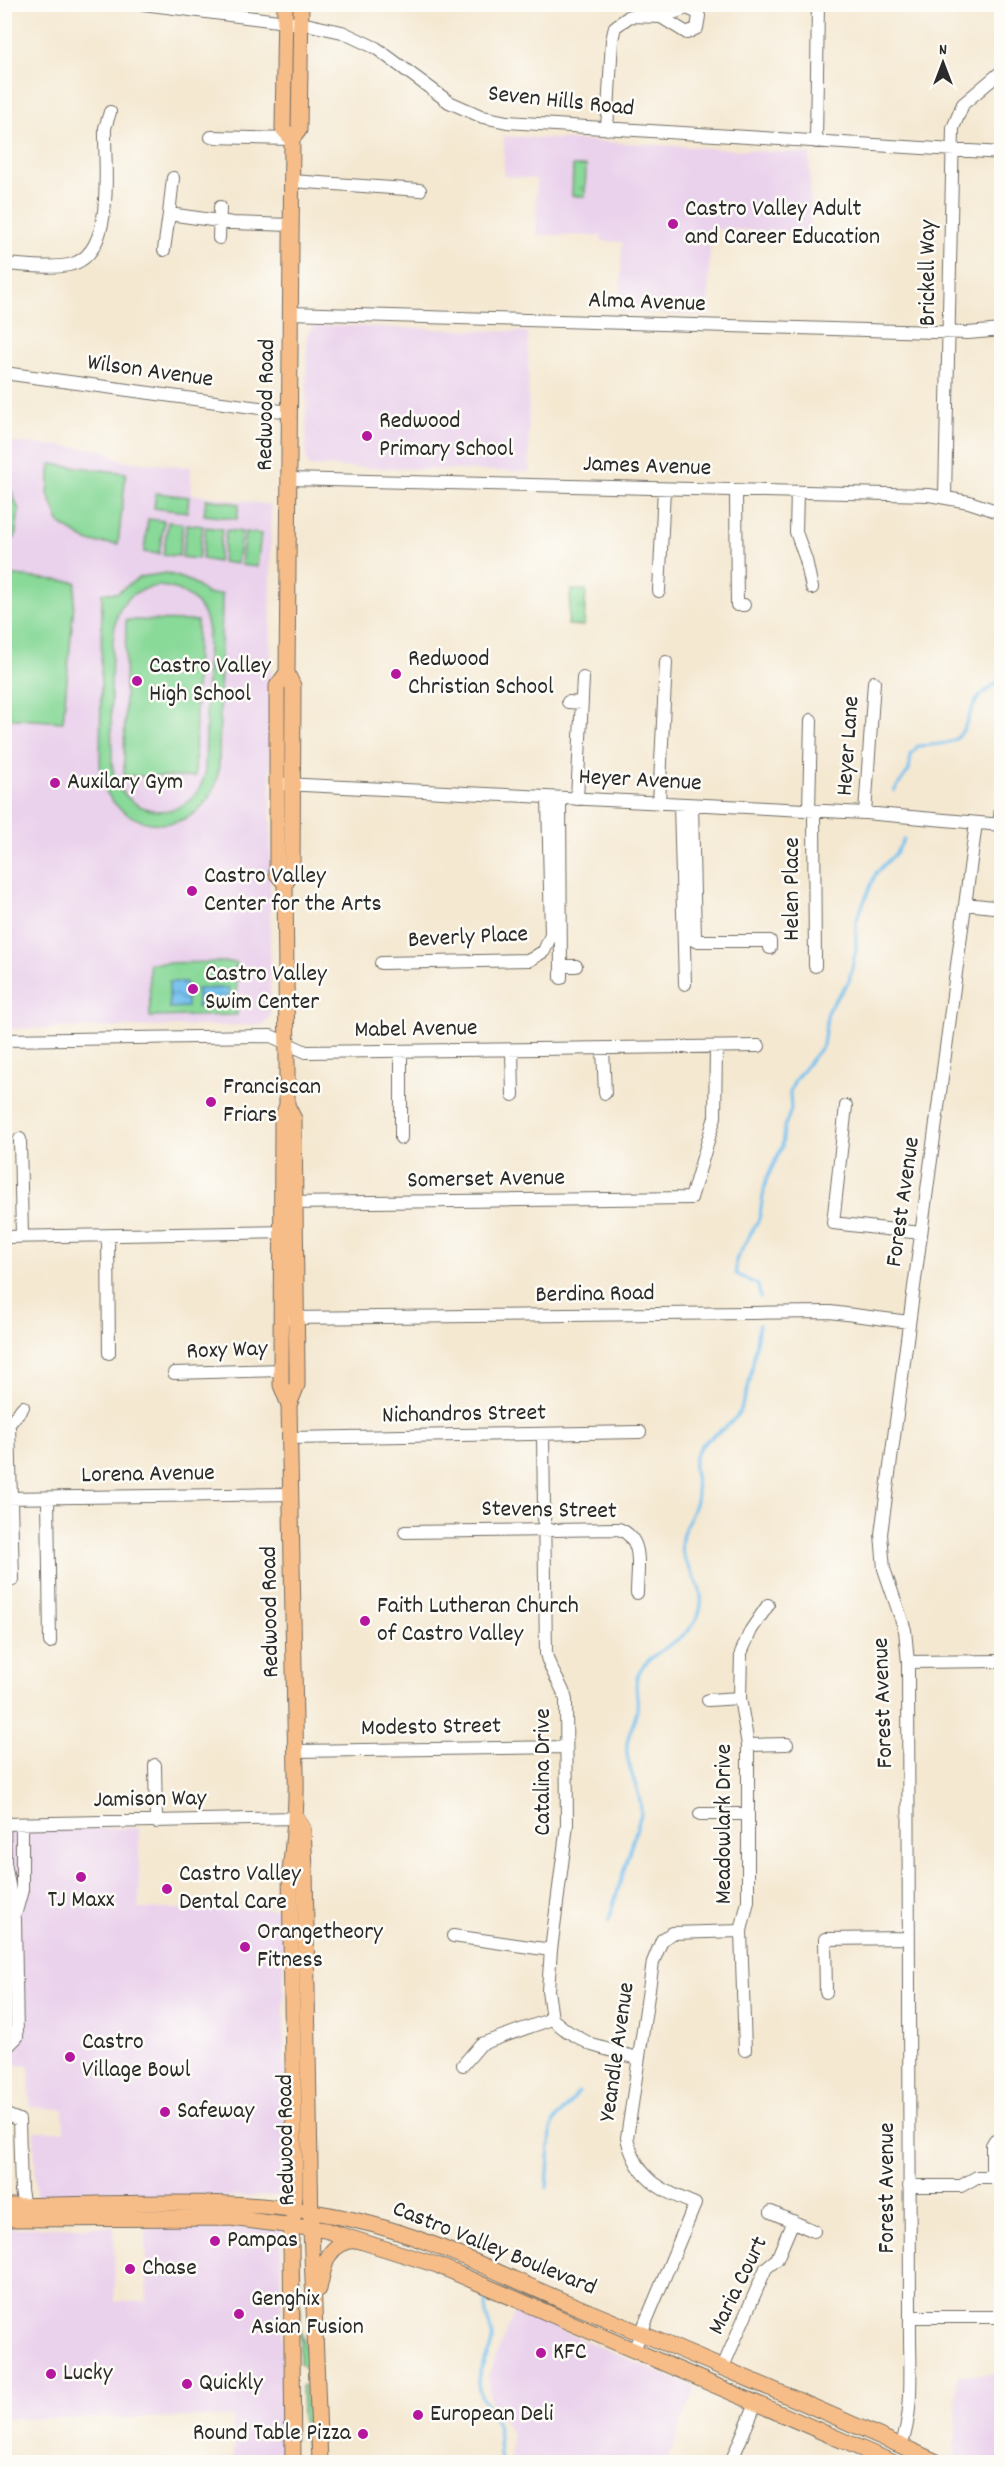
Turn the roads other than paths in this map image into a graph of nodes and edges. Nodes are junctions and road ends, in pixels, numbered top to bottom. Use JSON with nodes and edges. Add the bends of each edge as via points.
{"nodes":[{"id":1,"x":143,"y":4,"type":"edge"},
{"id":2,"x":285,"y":4,"type":"edge"},
{"id":3,"x":301,"y":4,"type":"edge"},
{"id":4,"x":818,"y":4,"type":"edge"},
{"id":5,"x":661,"y":17,"type":"dead end"},
{"id":6,"x":285,"y":22,"type":"junction"},
{"id":7,"x":301,"y":24,"type":"junction"},
{"id":8,"x":1002,"y":71,"type":"edge"},
{"id":9,"x":110,"y":112,"type":"dead end"},
{"id":10,"x":607,"y":129,"type":"junction"},
{"id":11,"x":211,"y":137,"type":"dead end"},
{"id":12,"x":292,"y":139,"type":"junction"},
{"id":13,"x":816,"y":142,"type":"junction"},
{"id":14,"x":952,"y":150,"type":"junction"},
{"id":15,"x":1002,"y":153,"type":"edge"},
{"id":16,"x":173,"y":178,"type":"dead end"},
{"id":17,"x":292,"y":182,"type":"junction"},
{"id":18,"x":420,"y":190,"type":"dead end"},
{"id":19,"x":220,"y":207,"type":"dead end"},
{"id":20,"x":169,"y":214,"type":"junction"},
{"id":21,"x":220,"y":221,"type":"junction"},
{"id":22,"x":291,"y":225,"type":"junction"},
{"id":23,"x":219,"y":238,"type":"dead end"},
{"id":24,"x":164,"y":250,"type":"dead end"},
{"id":25,"x":4,"y":264,"type":"edge"},
{"id":26,"x":290,"y":313,"type":"junction"},
{"id":27,"x":1002,"y":330,"type":"edge"},
{"id":28,"x":950,"y":333,"type":"junction"},
{"id":29,"x":4,"y":374,"type":"edge"},
{"id":30,"x":289,"y":412,"type":"junction"},
{"id":31,"x":289,"y":479,"type":"junction"},
{"id":32,"x":664,"y":489,"type":"junction"},
{"id":33,"x":736,"y":491,"type":"junction"},
{"id":34,"x":797,"y":492,"type":"junction"},
{"id":35,"x":945,"y":496,"type":"junction"},
{"id":36,"x":1002,"y":513,"type":"edge"},
{"id":37,"x":812,"y":588,"type":"dead end"},
{"id":38,"x":659,"y":591,"type":"dead end"},
{"id":39,"x":744,"y":605,"type":"dead end"},
{"id":40,"x":666,"y":662,"type":"dead end"},
{"id":41,"x":286,"y":673,"type":"junction"},
{"id":42,"x":583,"y":678,"type":"dead end"},
{"id":43,"x":874,"y":682,"type":"dead end"},
{"id":44,"x":596,"y":701,"type":"dead end"},
{"id":45,"x":568,"y":702,"type":"dead end"},
{"id":46,"x":582,"y":702,"type":"junction"},
{"id":47,"x":811,"y":720,"type":"dead end"},
{"id":48,"x":276,"y":784,"type":"junction"},
{"id":49,"x":292,"y":784,"type":"junction"},
{"id":50,"x":554,"y":798,"type":"junction"},
{"id":51,"x":578,"y":799,"type":"junction"},
{"id":52,"x":1002,"y":799,"type":"edge"},
{"id":53,"x":659,"y":803,"type":"junction"},
{"id":54,"x":686,"y":805,"type":"junction"},
{"id":55,"x":811,"y":811,"type":"junction"},
{"id":56,"x":865,"y":813,"type":"junction"},
{"id":57,"x":976,"y":823,"type":"junction"},
{"id":58,"x":1000,"y":825,"type":"edge"},
{"id":59,"x":285,"y":883,"type":"junction"},
{"id":60,"x":966,"y":904,"type":"junction"},
{"id":61,"x":1002,"y":908,"type":"edge"},
{"id":62,"x":770,"y":948,"type":"dead end"},
{"id":63,"x":381,"y":963,"type":"dead end"},
{"id":64,"x":576,"y":966,"type":"dead end"},
{"id":65,"x":815,"y":966,"type":"dead end"},
{"id":66,"x":685,"y":984,"type":"dead end"},
{"id":67,"x":4,"y":1040,"type":"edge"},
{"id":68,"x":287,"y":1043,"type":"junction"},
{"id":69,"x":759,"y":1046,"type":"dead end"},
{"id":70,"x":716,"y":1048,"type":"junction"},
{"id":71,"x":603,"y":1049,"type":"junction"},
{"id":72,"x":512,"y":1050,"type":"junction"},
{"id":73,"x":401,"y":1052,"type":"junction"},
{"id":74,"x":604,"y":1094,"type":"dead end"},
{"id":75,"x":513,"y":1095,"type":"dead end"},
{"id":76,"x":846,"y":1106,"type":"dead end"},
{"id":77,"x":400,"y":1138,"type":"dead end"},
{"id":78,"x":20,"y":1139,"type":"dead end"},
{"id":79,"x":288,"y":1203,"type":"junction"},
{"id":80,"x":287,"y":1232,"type":"junction"},
{"id":81,"x":921,"y":1233,"type":"junction"},
{"id":82,"x":4,"y":1237,"type":"edge"},
{"id":83,"x":22,"y":1237,"type":"junction"},
{"id":84,"x":108,"y":1237,"type":"junction"},
{"id":85,"x":289,"y":1318,"type":"junction"},
{"id":86,"x":909,"y":1322,"type":"junction"},
{"id":87,"x":109,"y":1353,"type":"dead end"},
{"id":88,"x":281,"y":1370,"type":"junction"},
{"id":89,"x":174,"y":1373,"type":"dead end"},
{"id":90,"x":289,"y":1405,"type":"junction"},
{"id":91,"x":23,"y":1407,"type":"dead end"},
{"id":92,"x":640,"y":1432,"type":"dead end"},
{"id":93,"x":543,"y":1435,"type":"junction"},
{"id":94,"x":290,"y":1438,"type":"junction"},
{"id":95,"x":291,"y":1494,"type":"junction"},
{"id":96,"x":7,"y":1498,"type":"edge"},
{"id":97,"x":48,"y":1498,"type":"junction"},
{"id":98,"x":544,"y":1530,"type":"junction"},
{"id":99,"x":405,"y":1532,"type":"dead end"},
{"id":100,"x":13,"y":1580,"type":"dead end"},
{"id":101,"x":637,"y":1593,"type":"dead end"},
{"id":102,"x":768,"y":1605,"type":"dead end"},
{"id":103,"x":50,"y":1642,"type":"dead end"},
{"id":104,"x":1002,"y":1661,"type":"edge"},
{"id":105,"x":908,"y":1662,"type":"junction"},
{"id":106,"x":740,"y":1698,"type":"junction"},
{"id":107,"x":708,"y":1700,"type":"dead end"},
{"id":108,"x":787,"y":1744,"type":"dead end"},
{"id":109,"x":748,"y":1745,"type":"junction"},
{"id":110,"x":566,"y":1747,"type":"junction"},
{"id":111,"x":296,"y":1751,"type":"junction"},
{"id":112,"x":155,"y":1765,"type":"dead end"},
{"id":113,"x":700,"y":1814,"type":"dead end"},
{"id":114,"x":748,"y":1814,"type":"junction"},
{"id":115,"x":297,"y":1818,"type":"junction"},
{"id":116,"x":156,"y":1822,"type":"junction"},
{"id":117,"x":4,"y":1824,"type":"edge"},
{"id":118,"x":22,"y":1824,"type":"junction"},
{"id":119,"x":15,"y":1919,"type":"junction"},
{"id":120,"x":741,"y":1931,"type":"junction"},
{"id":121,"x":453,"y":1936,"type":"dead end"},
{"id":122,"x":908,"y":1938,"type":"junction"},
{"id":123,"x":551,"y":1950,"type":"junction"},
{"id":124,"x":826,"y":1992,"type":"dead end"},
{"id":125,"x":552,"y":2019,"type":"junction"},
{"id":126,"x":4,"y":2050,"type":"edge"},
{"id":127,"x":744,"y":2050,"type":"dead end"},
{"id":128,"x":637,"y":2058,"type":"junction"},
{"id":129,"x":464,"y":2065,"type":"dead end"},
{"id":130,"x":4,"y":2114,"type":"edge"},
{"id":131,"x":1002,"y":2139,"type":"edge"},
{"id":132,"x":997,"y":2177,"type":"edge"},
{"id":133,"x":909,"y":2186,"type":"junction"},
{"id":134,"x":4,"y":2206,"type":"edge"},
{"id":135,"x":25,"y":2212,"type":"junction"},
{"id":136,"x":771,"y":2212,"type":"dead end"},
{"id":137,"x":293,"y":2217,"type":"junction"},
{"id":138,"x":4,"y":2219,"type":"edge"},
{"id":139,"x":311,"y":2220,"type":"junction"},
{"id":140,"x":793,"y":2222,"type":"junction"},
{"id":141,"x":814,"y":2231,"type":"dead end"},
{"id":142,"x":366,"y":2241,"type":"junction"},
{"id":143,"x":452,"y":2271,"type":"junction"},
{"id":144,"x":495,"y":2271,"type":"junction"},
{"id":145,"x":478,"y":2283,"type":"junction"},
{"id":146,"x":527,"y":2284,"type":"junction"},
{"id":147,"x":315,"y":2310,"type":"junction"},
{"id":148,"x":910,"y":2317,"type":"junction"},
{"id":149,"x":1002,"y":2317,"type":"edge"},
{"id":150,"x":641,"y":2333,"type":"junction"},
{"id":151,"x":633,"y":2350,"type":"junction"},
{"id":152,"x":722,"y":2369,"type":"junction"},
{"id":153,"x":292,"y":2370,"type":"junction"},
{"id":154,"x":756,"y":2403,"type":"junction"},
{"id":155,"x":772,"y":2410,"type":"junction"},
{"id":156,"x":318,"y":2418,"type":"junction"},
{"id":157,"x":901,"y":2446,"type":"junction"},
{"id":158,"x":293,"y":2463,"type":"edge"},
{"id":159,"x":321,"y":2463,"type":"edge"},
{"id":160,"x":731,"y":2463,"type":"edge"},
{"id":161,"x":893,"y":2463,"type":"edge"},
{"id":162,"x":914,"y":2463,"type":"edge"},
{"id":163,"x":938,"y":2463,"type":"edge"}],
"edges":[{"from":1,"to":6,"type":"street","name":"Seven Hills Road"},
{"from":2,"to":6,"type":"main road","name":"Redwood Road"},
{"from":3,"to":7,"type":"main road","name":"Redwood Road"},
{"from":4,"to":13,"type":"street"},
{"from":5,"to":10,"type":"street","via":[[630,16],[615,27]]},
{"from":6,"to":7,"type":"street","name":"Seven Hills Road"},
{"from":6,"to":12,"type":"main road","name":"Redwood Road","via":[[283,129]]},
{"from":7,"to":10,"type":"street","name":"Seven Hills Road","via":[[360,39],[449,102],[483,117],[524,124]]},
{"from":7,"to":12,"type":"main road","name":"Redwood Road","via":[[299,130]]},
{"from":8,"to":14,"type":"street","name":"Brickell Way","via":[[959,109]]},
{"from":9,"to":25,"type":"street","via":[[105,128],[103,226],[94,248],[84,259],[69,265]]},
{"from":10,"to":13,"type":"street","name":"Seven Hills Road"},
{"from":11,"to":12,"type":"street"},
{"from":12,"to":17,"type":"main road","name":"Redwood Road"},
{"from":13,"to":14,"type":"street","name":"Seven Hills Road"},
{"from":14,"to":15,"type":"street","name":"Seven Hills Road"},
{"from":14,"to":28,"type":"street","name":"Brickell Way"},
{"from":16,"to":20,"type":"street"},
{"from":17,"to":18,"type":"street"},
{"from":17,"to":22,"type":"main road","name":"Redwood Road"},
{"from":19,"to":21,"type":"street"},
{"from":20,"to":21,"type":"street"},
{"from":20,"to":24,"type":"street"},
{"from":21,"to":22,"type":"street"},
{"from":21,"to":23,"type":"street"},
{"from":22,"to":26,"type":"main road","name":"Redwood Road"},
{"from":26,"to":28,"type":"street","name":"Alma Avenue"},
{"from":26,"to":30,"type":"main road","name":"Redwood Road"},
{"from":27,"to":28,"type":"street","name":"Alma Avenue"},
{"from":28,"to":35,"type":"street","name":"Brickell Way"},
{"from":29,"to":30,"type":"street","name":"Wilson Avenue"},
{"from":30,"to":31,"type":"main road","name":"Redwood Road"},
{"from":31,"to":32,"type":"street","name":"James Avenue"},
{"from":31,"to":41,"type":"main road","name":"Redwood Road"},
{"from":32,"to":33,"type":"street","name":"James Avenue"},
{"from":32,"to":38,"type":"street"},
{"from":33,"to":34,"type":"street","name":"James Avenue"},
{"from":33,"to":39,"type":"street","via":[[737,605]]},
{"from":34,"to":35,"type":"street","name":"James Avenue"},
{"from":34,"to":37,"type":"street","via":[[796,532]]},
{"from":35,"to":36,"type":"street","name":"James Avenue"},
{"from":40,"to":53,"type":"street"},
{"from":41,"to":48,"type":"main road","name":"Redwood Road","via":[[277,686]]},
{"from":41,"to":49,"type":"main road","name":"Redwood Road","via":[[293,686]]},
{"from":42,"to":46,"type":"street"},
{"from":43,"to":56,"type":"street","name":"Heyer Lane"},
{"from":44,"to":46,"type":"street"},
{"from":45,"to":46,"type":"street"},
{"from":46,"to":51,"type":"street"},
{"from":47,"to":55,"type":"street","name":"Helen Place"},
{"from":48,"to":49,"type":"street","name":"Heyer Avenue"},
{"from":48,"to":59,"type":"main road","name":"Redwood Road","via":[[277,874]]},
{"from":49,"to":50,"type":"street","name":"Heyer Avenue"},
{"from":49,"to":59,"type":"main road","name":"Redwood Road","via":[[292,874]]},
{"from":50,"to":51,"type":"street","name":"Heyer Avenue"},
{"from":50,"to":63,"type":"street","name":"Beverly Place","via":[[551,935],[544,951],[530,960]]},
{"from":50,"to":64,"type":"street","via":[[561,972]]},
{"from":51,"to":53,"type":"street","name":"Heyer Avenue"},
{"from":52,"to":58,"type":"street"},
{"from":53,"to":54,"type":"street","name":"Heyer Avenue"},
{"from":54,"to":55,"type":"street","name":"Heyer Avenue"},
{"from":54,"to":62,"type":"street","via":[[695,941],[770,941]]},
{"from":54,"to":66,"type":"street"},
{"from":55,"to":56,"type":"street","name":"Heyer Avenue"},
{"from":55,"to":65,"type":"street","name":"Helen Place"},
{"from":56,"to":57,"type":"street","name":"Heyer Avenue"},
{"from":57,"to":58,"type":"street","name":"Heyer Avenue"},
{"from":57,"to":60,"type":"street","name":"Forest Avenue"},
{"from":59,"to":68,"type":"main road","name":"Redwood Road"},
{"from":60,"to":61,"type":"street"},
{"from":60,"to":81,"type":"street","name":"Forest Avenue"},
{"from":67,"to":68,"type":"street","name":"Mabel Avenue","via":[[271,1036]]},
{"from":68,"to":73,"type":"street","name":"Mabel Avenue","via":[[306,1052]]},
{"from":68,"to":79,"type":"main road","name":"Redwood Road","via":[[286,1104],[294,1119]]},
{"from":69,"to":70,"type":"street","name":"Mabel Avenue"},
{"from":70,"to":71,"type":"street","name":"Mabel Avenue"},
{"from":70,"to":79,"type":"street","name":"Somerset Avenue","via":[[716,1117],[691,1198]]},
{"from":71,"to":72,"type":"street","name":"Mabel Avenue"},
{"from":71,"to":74,"type":"street"},
{"from":72,"to":73,"type":"street","name":"Mabel Avenue"},
{"from":72,"to":75,"type":"street"},
{"from":73,"to":77,"type":"street"},
{"from":76,"to":81,"type":"street","via":[[833,1223]]},
{"from":78,"to":83,"type":"street"},
{"from":79,"to":80,"type":"main road","name":"Redwood Road"},
{"from":80,"to":84,"type":"street"},
{"from":80,"to":85,"type":"main road","name":"Redwood Road"},
{"from":81,"to":86,"type":"street","name":"Forest Avenue"},
{"from":82,"to":83,"type":"street"},
{"from":83,"to":84,"type":"street"},
{"from":84,"to":87,"type":"street"},
{"from":85,"to":86,"type":"street","name":"Berdina Road","via":[[830,1312]]},
{"from":85,"to":88,"type":"main road","name":"Redwood Road"},
{"from":85,"to":90,"type":"main road","name":"Redwood Road","via":[[297,1385]]},
{"from":86,"to":105,"type":"street","name":"Forest Avenue","via":[[881,1534],[884,1569],[905,1630]]},
{"from":88,"to":89,"type":"street","name":"Roxy Way"},
{"from":88,"to":90,"type":"main road","name":"Redwood Road"},
{"from":90,"to":94,"type":"main road","name":"Redwood Road"},
{"from":91,"to":96,"type":"street","via":[[9,1424]]},
{"from":92,"to":93,"type":"street","name":"Nichandros Street"},
{"from":93,"to":94,"type":"street","name":"Nichandros Street"},
{"from":93,"to":98,"type":"street","name":"Catalina Drive"},
{"from":94,"to":95,"type":"main road","name":"Redwood Road"},
{"from":95,"to":97,"type":"street","name":"Lorena Avenue"},
{"from":95,"to":111,"type":"main road","name":"Redwood Road"},
{"from":96,"to":97,"type":"street","name":"Lorena Avenue"},
{"from":96,"to":100,"type":"street"},
{"from":97,"to":103,"type":"street"},
{"from":98,"to":99,"type":"street","name":"Stevens Street"},
{"from":98,"to":101,"type":"street","name":"Stevens Street","via":[[619,1528],[630,1533],[636,1542]]},
{"from":98,"to":110,"type":"street","name":"Catalina Drive","via":[[546,1653],[548,1664],[563,1688]]},
{"from":102,"to":106,"type":"street","name":"Meadowlark Drive","via":[[741,1653]]},
{"from":104,"to":105,"type":"street"},
{"from":105,"to":122,"type":"street","name":"Forest Avenue"},
{"from":106,"to":107,"type":"street"},
{"from":106,"to":109,"type":"street","name":"Meadowlark Drive"},
{"from":108,"to":109,"type":"street"},
{"from":109,"to":114,"type":"street","name":"Meadowlark Drive"},
{"from":110,"to":111,"type":"street","name":"Modesto Street"},
{"from":110,"to":123,"type":"street","name":"Catalina Drive","via":[[567,1825]]},
{"from":111,"to":115,"type":"main road","name":"Redwood Road"},
{"from":112,"to":116,"type":"street"},
{"from":113,"to":114,"type":"street"},
{"from":114,"to":120,"type":"street","name":"Meadowlark Drive","via":[[748,1901]]},
{"from":115,"to":116,"type":"street","name":"Jamison Way"},
{"from":115,"to":137,"type":"main road","name":"Redwood Road","via":[[292,1829],[290,1872]]},
{"from":115,"to":139,"type":"main road","name":"Redwood Road","via":[[303,1828],[305,1869]]},
{"from":116,"to":118,"type":"street","name":"Jamison Way"},
{"from":117,"to":118,"type":"street","name":"Jamison Way"},
{"from":117,"to":119,"type":"street","via":[[5,1863]]},
{"from":118,"to":119,"type":"street","via":[[22,1890]]},
{"from":119,"to":126,"type":"street","via":[[17,2037]]},
{"from":120,"to":127,"type":"street","name":"Meadowlark Drive"},
{"from":120,"to":128,"type":"street","name":"Yeandle Avenue","via":[[684,1931],[662,1940],[653,1962]]},
{"from":121,"to":123,"type":"street"},
{"from":122,"to":124,"type":"street","via":[[825,1939]]},
{"from":122,"to":133,"type":"street","name":"Forest Avenue"},
{"from":123,"to":125,"type":"street","name":"Catalina Drive","via":[[548,1990]]},
{"from":125,"to":128,"type":"street","via":[[592,2045]]},
{"from":125,"to":129,"type":"street","via":[[481,2044]]},
{"from":128,"to":150,"type":"street","name":"Yeandle Avenue","via":[[627,2124],[631,2152],[651,2182],[695,2204]]},
{"from":130,"to":135,"type":"street","via":[[19,2120]]},
{"from":131,"to":132,"type":"street","via":[[992,2145]]},
{"from":132,"to":133,"type":"street","via":[[977,2177],[961,2186]]},
{"from":133,"to":148,"type":"street","name":"Forest Avenue"},
{"from":134,"to":135,"type":"main road","name":"Castro Valley Boulevard"},
{"from":135,"to":137,"type":"main road","name":"Castro Valley Boulevard"},
{"from":135,"to":138,"type":"main road","name":"Castro Valley Boulevard"},
{"from":136,"to":140,"type":"street","name":"Maria Court"},
{"from":137,"to":139,"type":"main road","name":"Castro Valley Boulevard"},
{"from":137,"to":153,"type":"main road","name":"Redwood Road"},
{"from":139,"to":142,"type":"main road","name":"Castro Valley Boulevard"},
{"from":139,"to":144,"type":"main road","name":"Castro Valley Boulevard","via":[[354,2219],[401,2232]]},
{"from":139,"to":147,"type":"main road","name":"Redwood Road"},
{"from":140,"to":141,"type":"street","name":"Maria Court"},
{"from":140,"to":152,"type":"street","name":"Maria Court","via":[[777,2259],[766,2268]]},
{"from":142,"to":143,"type":"main road","name":"Castro Valley Boulevard"},
{"from":142,"to":147,"type":"main road","via":[[347,2242],[331,2250],[325,2260]]},
{"from":143,"to":144,"type":"main road","via":[[458,2267],[487,2275]]},
{"from":143,"to":145,"type":"main road","name":"Castro Valley Boulevard"},
{"from":144,"to":146,"type":"main road","name":"Castro Valley Boulevard"},
{"from":145,"to":146,"type":"main road","via":[[501,2284],[514,2291]]},
{"from":145,"to":151,"type":"main road","name":"Castro Valley Boulevard"},
{"from":146,"to":150,"type":"main road","name":"Castro Valley Boulevard"},
{"from":147,"to":156,"type":"main road","name":"Redwood Road"},
{"from":148,"to":149,"type":"street"},
{"from":148,"to":157,"type":"street","name":"Forest Avenue","via":[[908,2410]]},
{"from":150,"to":151,"type":"street","name":"Yeandle Avenue"},
{"from":150,"to":152,"type":"main road","name":"Castro Valley Boulevard"},
{"from":151,"to":154,"type":"main road","name":"Castro Valley Boulevard"},
{"from":152,"to":157,"type":"main road","name":"Castro Valley Boulevard"},
{"from":153,"to":156,"type":"main road","via":[[305,2377],[310,2411]]},
{"from":153,"to":158,"type":"main road","name":"Redwood Road"},
{"from":154,"to":155,"type":"main road","name":"Castro Valley Boulevard"},
{"from":154,"to":160,"type":"street"},
{"from":155,"to":157,"type":"main road","via":[[812,2420],[880,2450]]},
{"from":155,"to":161,"type":"main road","name":"Castro Valley Boulevard"},
{"from":156,"to":159,"type":"main road","name":"Redwood Road"},
{"from":157,"to":163,"type":"main road","name":"Castro Valley Boulevard"},
{"from":161,"to":162,"type":"main road"}]}
